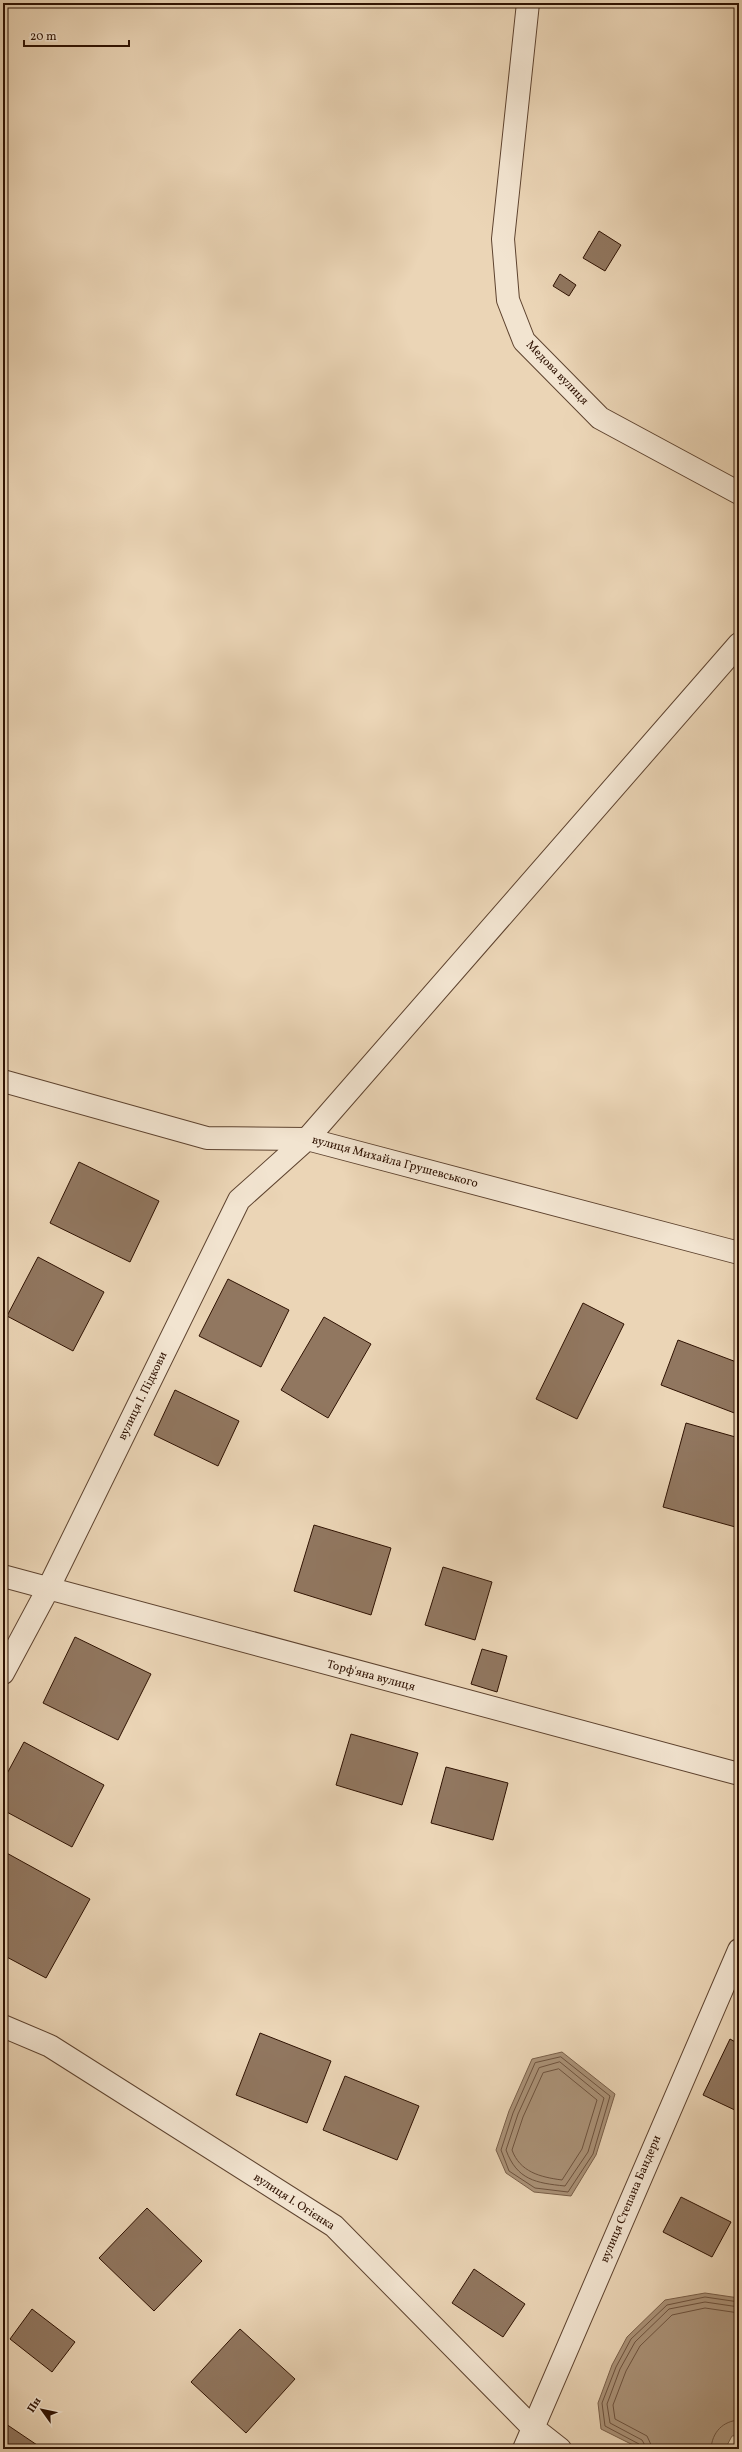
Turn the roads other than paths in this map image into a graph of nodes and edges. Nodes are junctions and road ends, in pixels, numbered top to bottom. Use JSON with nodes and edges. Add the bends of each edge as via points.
{"nodes":[{"id":1,"x":528,"y":3,"type":"edge"},
{"id":2,"x":739,"y":493,"type":"edge"},
{"id":3,"x":739,"y":644,"type":"edge"},
{"id":4,"x":3,"y":1081,"type":"edge"},
{"id":5,"x":307,"y":1138,"type":"junction"},
{"id":6,"x":739,"y":1252,"type":"edge"},
{"id":7,"x":3,"y":1576,"type":"edge"},
{"id":8,"x":48,"y":1589,"type":"junction"},
{"id":9,"x":3,"y":1674,"type":"edge"},
{"id":10,"x":739,"y":1774,"type":"edge"},
{"id":11,"x":739,"y":1950,"type":"edge"},
{"id":12,"x":3,"y":2026,"type":"edge"},
{"id":13,"x":532,"y":2427,"type":"junction"},
{"id":14,"x":524,"y":2449,"type":"edge"},
{"id":15,"x":560,"y":2449,"type":"edge"}],
"edges":[{"from":1,"to":2,"type":"street","name":"Медова вулиця","via":[[503,239],[508,300],[524,341],[600,418]]},
{"from":3,"to":5,"type":"street","name":"вулиця І. Підкови"},
{"from":4,"to":5,"type":"street","name":"вулиця Михайла Грушевського","via":[[207,1138]]},
{"from":5,"to":6,"type":"street","name":"вулиця Михайла Грушевського"},
{"from":5,"to":8,"type":"street","name":"вулиця І. Підкови","via":[[239,1200]]},
{"from":7,"to":8,"type":"street","name":"Торф'яна вулиця"},
{"from":8,"to":9,"type":"street","name":"вулиця І. Підкови"},
{"from":8,"to":10,"type":"street","name":"Торф'яна вулиця"},
{"from":11,"to":13,"type":"street","name":"вулиця Степана Бандери"},
{"from":12,"to":13,"type":"street","name":"вулиця І. Огієнка","via":[[50,2046],[334,2226]]},
{"from":13,"to":14,"type":"street","name":"вулиця Степана Бандери"},
{"from":13,"to":15,"type":"street","name":"вулиця І. Огієнка"}]}
